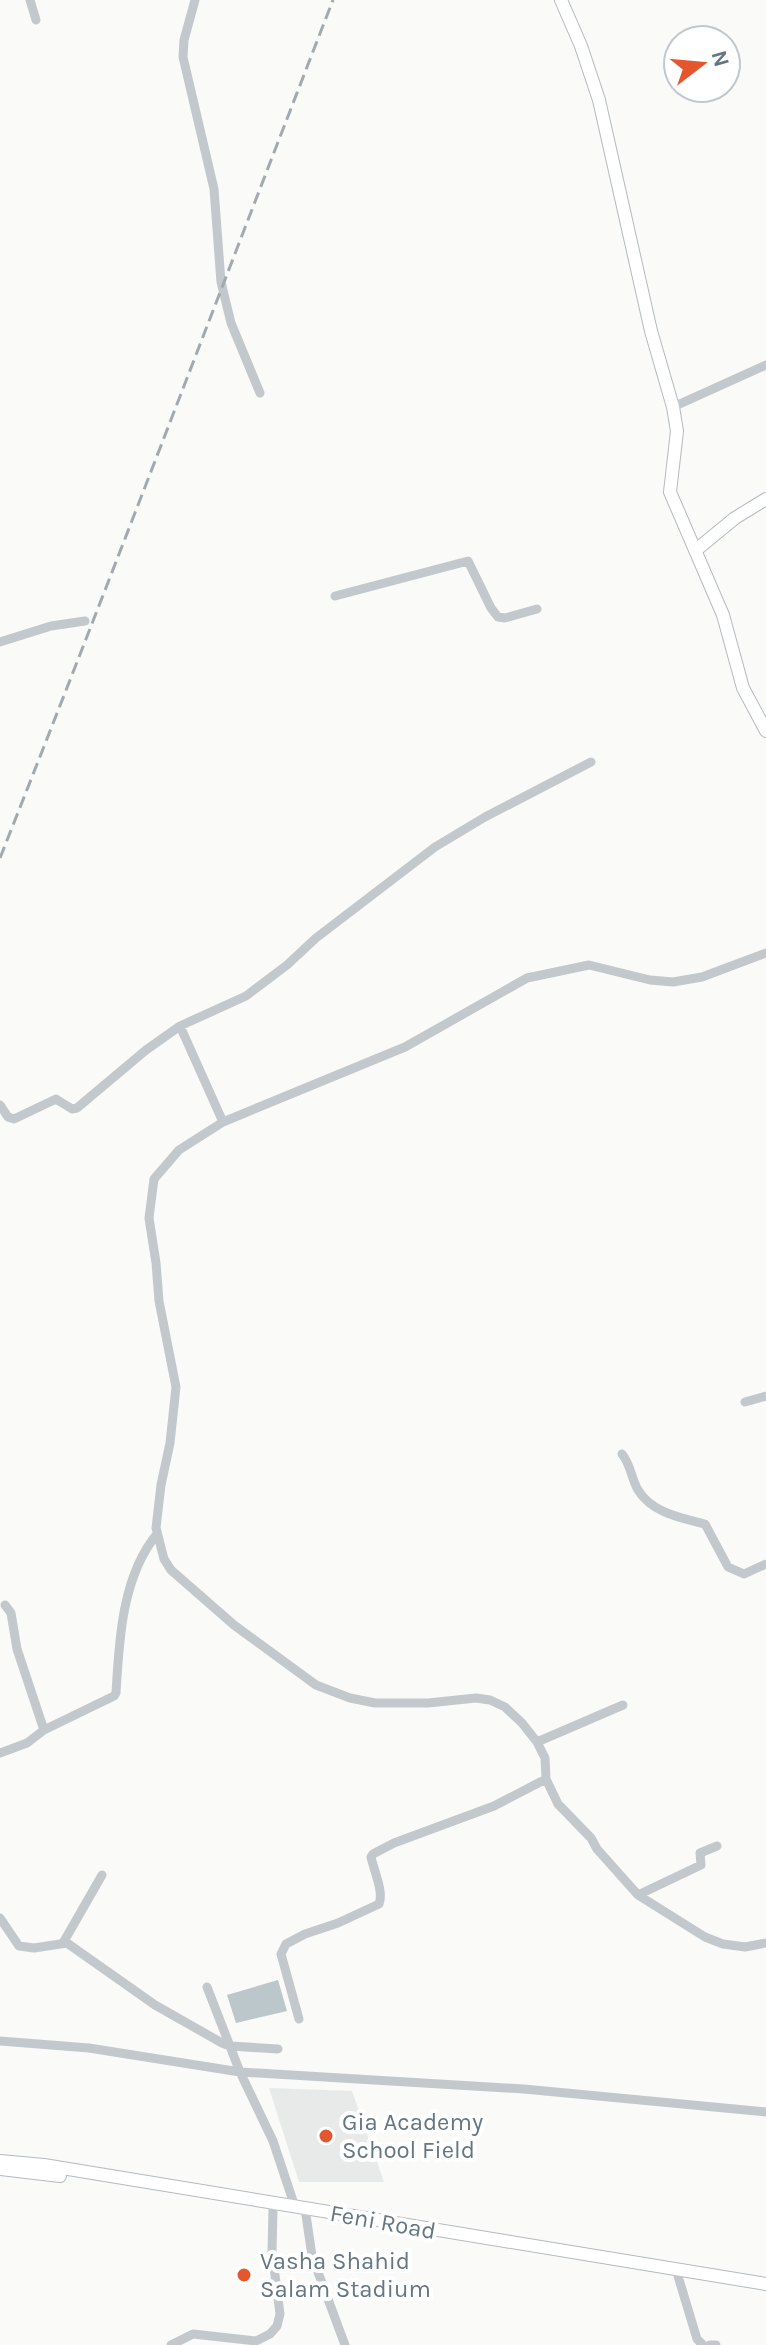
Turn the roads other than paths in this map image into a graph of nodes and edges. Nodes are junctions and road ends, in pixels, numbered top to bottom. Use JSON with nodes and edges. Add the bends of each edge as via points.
{"nodes":[{"id":1,"x":30,"y":0,"type":"edge"},
{"id":2,"x":195,"y":0,"type":"edge"},
{"id":3,"x":561,"y":0,"type":"edge"},
{"id":4,"x":36,"y":20,"type":"dead end"},
{"id":5,"x":766,"y":365,"type":"edge"},
{"id":6,"x":260,"y":393,"type":"dead end"},
{"id":7,"x":673,"y":407,"type":"junction"},
{"id":8,"x":766,"y":499,"type":"edge"},
{"id":9,"x":696,"y":550,"type":"junction"},
{"id":10,"x":335,"y":596,"type":"dead end"},
{"id":11,"x":537,"y":609,"type":"dead end"},
{"id":12,"x":85,"y":621,"type":"dead end"},
{"id":13,"x":0,"y":642,"type":"edge"},
{"id":14,"x":766,"y":731,"type":"edge"},
{"id":15,"x":591,"y":762,"type":"dead end"},
{"id":16,"x":766,"y":953,"type":"edge"},
{"id":17,"x":180,"y":1026,"type":"junction"},
{"id":18,"x":0,"y":1105,"type":"edge"},
{"id":19,"x":223,"y":1122,"type":"junction"},
{"id":20,"x":766,"y":1396,"type":"edge"},
{"id":21,"x":745,"y":1402,"type":"dead end"},
{"id":22,"x":622,"y":1454,"type":"dead end"},
{"id":23,"x":157,"y":1534,"type":"junction"},
{"id":24,"x":766,"y":1564,"type":"edge"},
{"id":25,"x":5,"y":1605,"type":"dead end"},
{"id":26,"x":623,"y":1705,"type":"dead end"},
{"id":27,"x":44,"y":1730,"type":"junction"},
{"id":28,"x":537,"y":1742,"type":"junction"},
{"id":29,"x":0,"y":1753,"type":"edge"},
{"id":30,"x":546,"y":1779,"type":"junction"},
{"id":31,"x":717,"y":1846,"type":"dead end"},
{"id":32,"x":102,"y":1875,"type":"dead end"},
{"id":33,"x":638,"y":1895,"type":"junction"},
{"id":34,"x":0,"y":1918,"type":"edge"},
{"id":35,"x":63,"y":1943,"type":"junction"},
{"id":36,"x":766,"y":1943,"type":"edge"},
{"id":37,"x":207,"y":1987,"type":"dead end"},
{"id":38,"x":299,"y":2019,"type":"dead end"},
{"id":39,"x":0,"y":2041,"type":"edge"},
{"id":40,"x":230,"y":2046,"type":"junction"},
{"id":41,"x":278,"y":2049,"type":"dead end"},
{"id":42,"x":240,"y":2072,"type":"junction"},
{"id":43,"x":766,"y":2112,"type":"edge"},
{"id":44,"x":0,"y":2161,"type":"edge"},
{"id":45,"x":0,"y":2169,"type":"edge"},
{"id":46,"x":295,"y":2207,"type":"junction"},
{"id":47,"x":273,"y":2209,"type":"junction"},
{"id":48,"x":306,"y":2215,"type":"junction"},
{"id":49,"x":678,"y":2276,"type":"junction"},
{"id":50,"x":766,"y":2284,"type":"edge"},
{"id":51,"x":766,"y":2291,"type":"edge"},
{"id":52,"x":233,"y":2342,"type":"edge"},
{"id":53,"x":171,"y":2345,"type":"edge"},
{"id":54,"x":345,"y":2345,"type":"edge"},
{"id":55,"x":703,"y":2345,"type":"edge"}],
"edges":[{"from":1,"to":4,"type":"street"},
{"from":2,"to":6,"type":"street","via":[[183,57],[214,189],[221,282],[231,323]]},
{"from":3,"to":7,"type":"main road","via":[[599,100]]},
{"from":5,"to":7,"type":"street"},
{"from":7,"to":9,"type":"main road","via":[[677,431],[670,492]]},
{"from":8,"to":9,"type":"main road"},
{"from":9,"to":14,"type":"main road","via":[[723,615],[743,688]]},
{"from":10,"to":11,"type":"street","via":[[468,561],[498,617]]},
{"from":12,"to":13,"type":"street"},
{"from":15,"to":17,"type":"street","via":[[435,847],[246,996]]},
{"from":16,"to":19,"type":"street","via":[[673,982],[589,965],[527,978],[405,1047]]},
{"from":17,"to":18,"type":"street","via":[[77,1108],[56,1099],[14,1119]]},
{"from":17,"to":19,"type":"street"},
{"from":19,"to":23,"type":"street","via":[[179,1150],[154,1179],[151,1196],[159,1301],[176,1387]]},
{"from":20,"to":21,"type":"street"},
{"from":22,"to":24,"type":"street","via":[[643,1497],[662,1512],[705,1524],[728,1567],[744,1574]]},
{"from":23,"to":27,"type":"street","via":[[145,1548],[128,1596],[119,1631],[116,1693]]},
{"from":23,"to":28,"type":"street","via":[[171,1570],[316,1685],[375,1703],[490,1700],[505,1707]]},
{"from":25,"to":27,"type":"street"},
{"from":26,"to":28,"type":"street"},
{"from":27,"to":29,"type":"street"},
{"from":28,"to":30,"type":"street"},
{"from":30,"to":33,"type":"street","via":[[558,1804]]},
{"from":30,"to":38,"type":"street","via":[[494,1806],[373,1854],[379,1904],[283,1948]]},
{"from":31,"to":33,"type":"street","via":[[700,1853],[701,1865]]},
{"from":32,"to":35,"type":"street"},
{"from":33,"to":36,"type":"street","via":[[723,1944]]},
{"from":34,"to":35,"type":"street","via":[[19,1946]]},
{"from":35,"to":40,"type":"street","via":[[155,2005]]},
{"from":37,"to":40,"type":"street"},
{"from":39,"to":42,"type":"street","via":[[89,2048]]},
{"from":40,"to":41,"type":"street"},
{"from":40,"to":42,"type":"street"},
{"from":42,"to":43,"type":"street","via":[[524,2089]]},
{"from":42,"to":46,"type":"street","via":[[273,2141]]},
{"from":44,"to":46,"type":"main road","name":"Feni Road"},
{"from":45,"to":47,"type":"main road"},
{"from":46,"to":50,"type":"main road","name":"Feni Road"},
{"from":47,"to":48,"type":"main road"},
{"from":47,"to":52,"type":"street","via":[[277,2326],[256,2341]]},
{"from":48,"to":49,"type":"main road"},
{"from":48,"to":54,"type":"street","via":[[312,2256]]},
{"from":49,"to":51,"type":"main road"},
{"from":49,"to":55,"type":"street"},
{"from":52,"to":53,"type":"street","via":[[193,2334]]}]}
